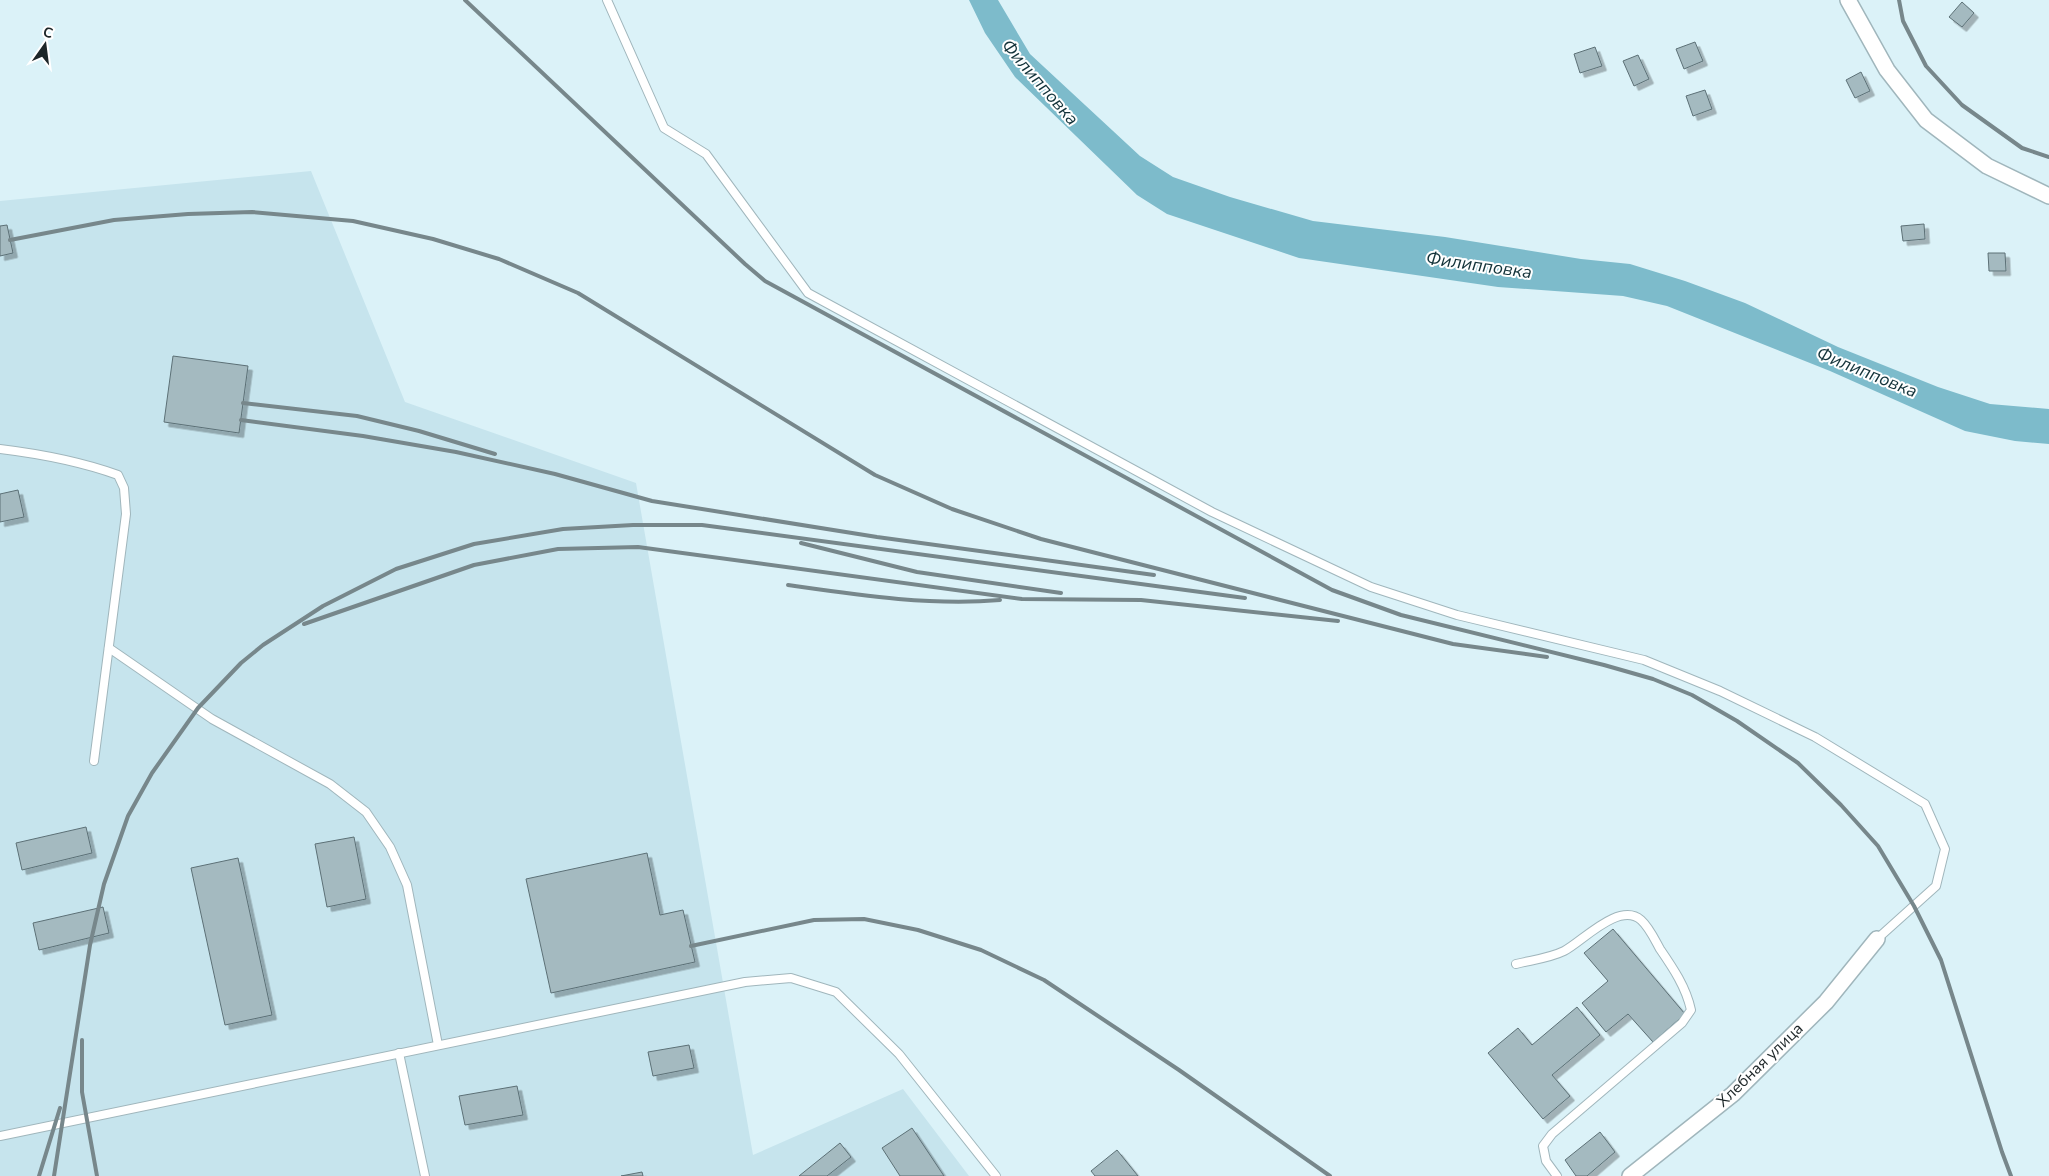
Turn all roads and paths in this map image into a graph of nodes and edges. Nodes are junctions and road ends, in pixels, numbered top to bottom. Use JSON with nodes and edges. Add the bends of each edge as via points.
{"nodes":[{"id":1,"x":607,"y":0,"type":"edge"},
{"id":2,"x":1848,"y":0,"type":"edge"},
{"id":3,"x":2049,"y":196,"type":"edge"},
{"id":4,"x":0,"y":449,"type":"edge"},
{"id":5,"x":109,"y":648,"type":"junction"},
{"id":6,"x":94,"y":761,"type":"dead end"},
{"id":7,"x":1877,"y":939,"type":"joint"},
{"id":8,"x":1516,"y":964,"type":"dead end"},
{"id":9,"x":438,"y":1045,"type":"junction"},
{"id":10,"x":398,"y":1054,"type":"junction"},
{"id":11,"x":0,"y":1136,"type":"edge"},
{"id":12,"x":425,"y":1176,"type":"edge"},
{"id":13,"x":996,"y":1176,"type":"edge"},
{"id":14,"x":1557,"y":1176,"type":"edge"},
{"id":15,"x":1630,"y":1176,"type":"edge"}],
"edges":[{"from":1,"to":7,"type":"lane","via":[[664,128],[706,154],[808,293],[1212,512],[1371,587],[1457,616],[1653,664],[1720,691],[1815,737],[1925,804],[1944,849],[1936,886]]},
{"from":2,"to":3,"type":"street","via":[[1887,70],[1926,120],[1987,166]]},
{"from":4,"to":5,"type":"lane","via":[[44,454],[118,475],[124,488],[126,514]]},
{"from":5,"to":6,"type":"lane"},
{"from":5,"to":9,"type":"lane","via":[[212,718],[330,784],[366,812],[390,847],[407,885]]},
{"from":7,"to":15,"type":"street","name":"Хлебная улица","via":[[1826,1002],[1733,1094]]},
{"from":8,"to":14,"type":"lane","via":[[1565,951],[1608,921],[1629,915],[1641,920],[1670,964],[1688,996],[1691,1010],[1682,1022],[1552,1134],[1543,1146],[1546,1160]]},
{"from":9,"to":10,"type":"lane"},
{"from":9,"to":13,"type":"lane","via":[[745,982],[791,978],[836,992],[899,1054]]},
{"from":10,"to":11,"type":"lane"},
{"from":10,"to":12,"type":"lane"}]}
